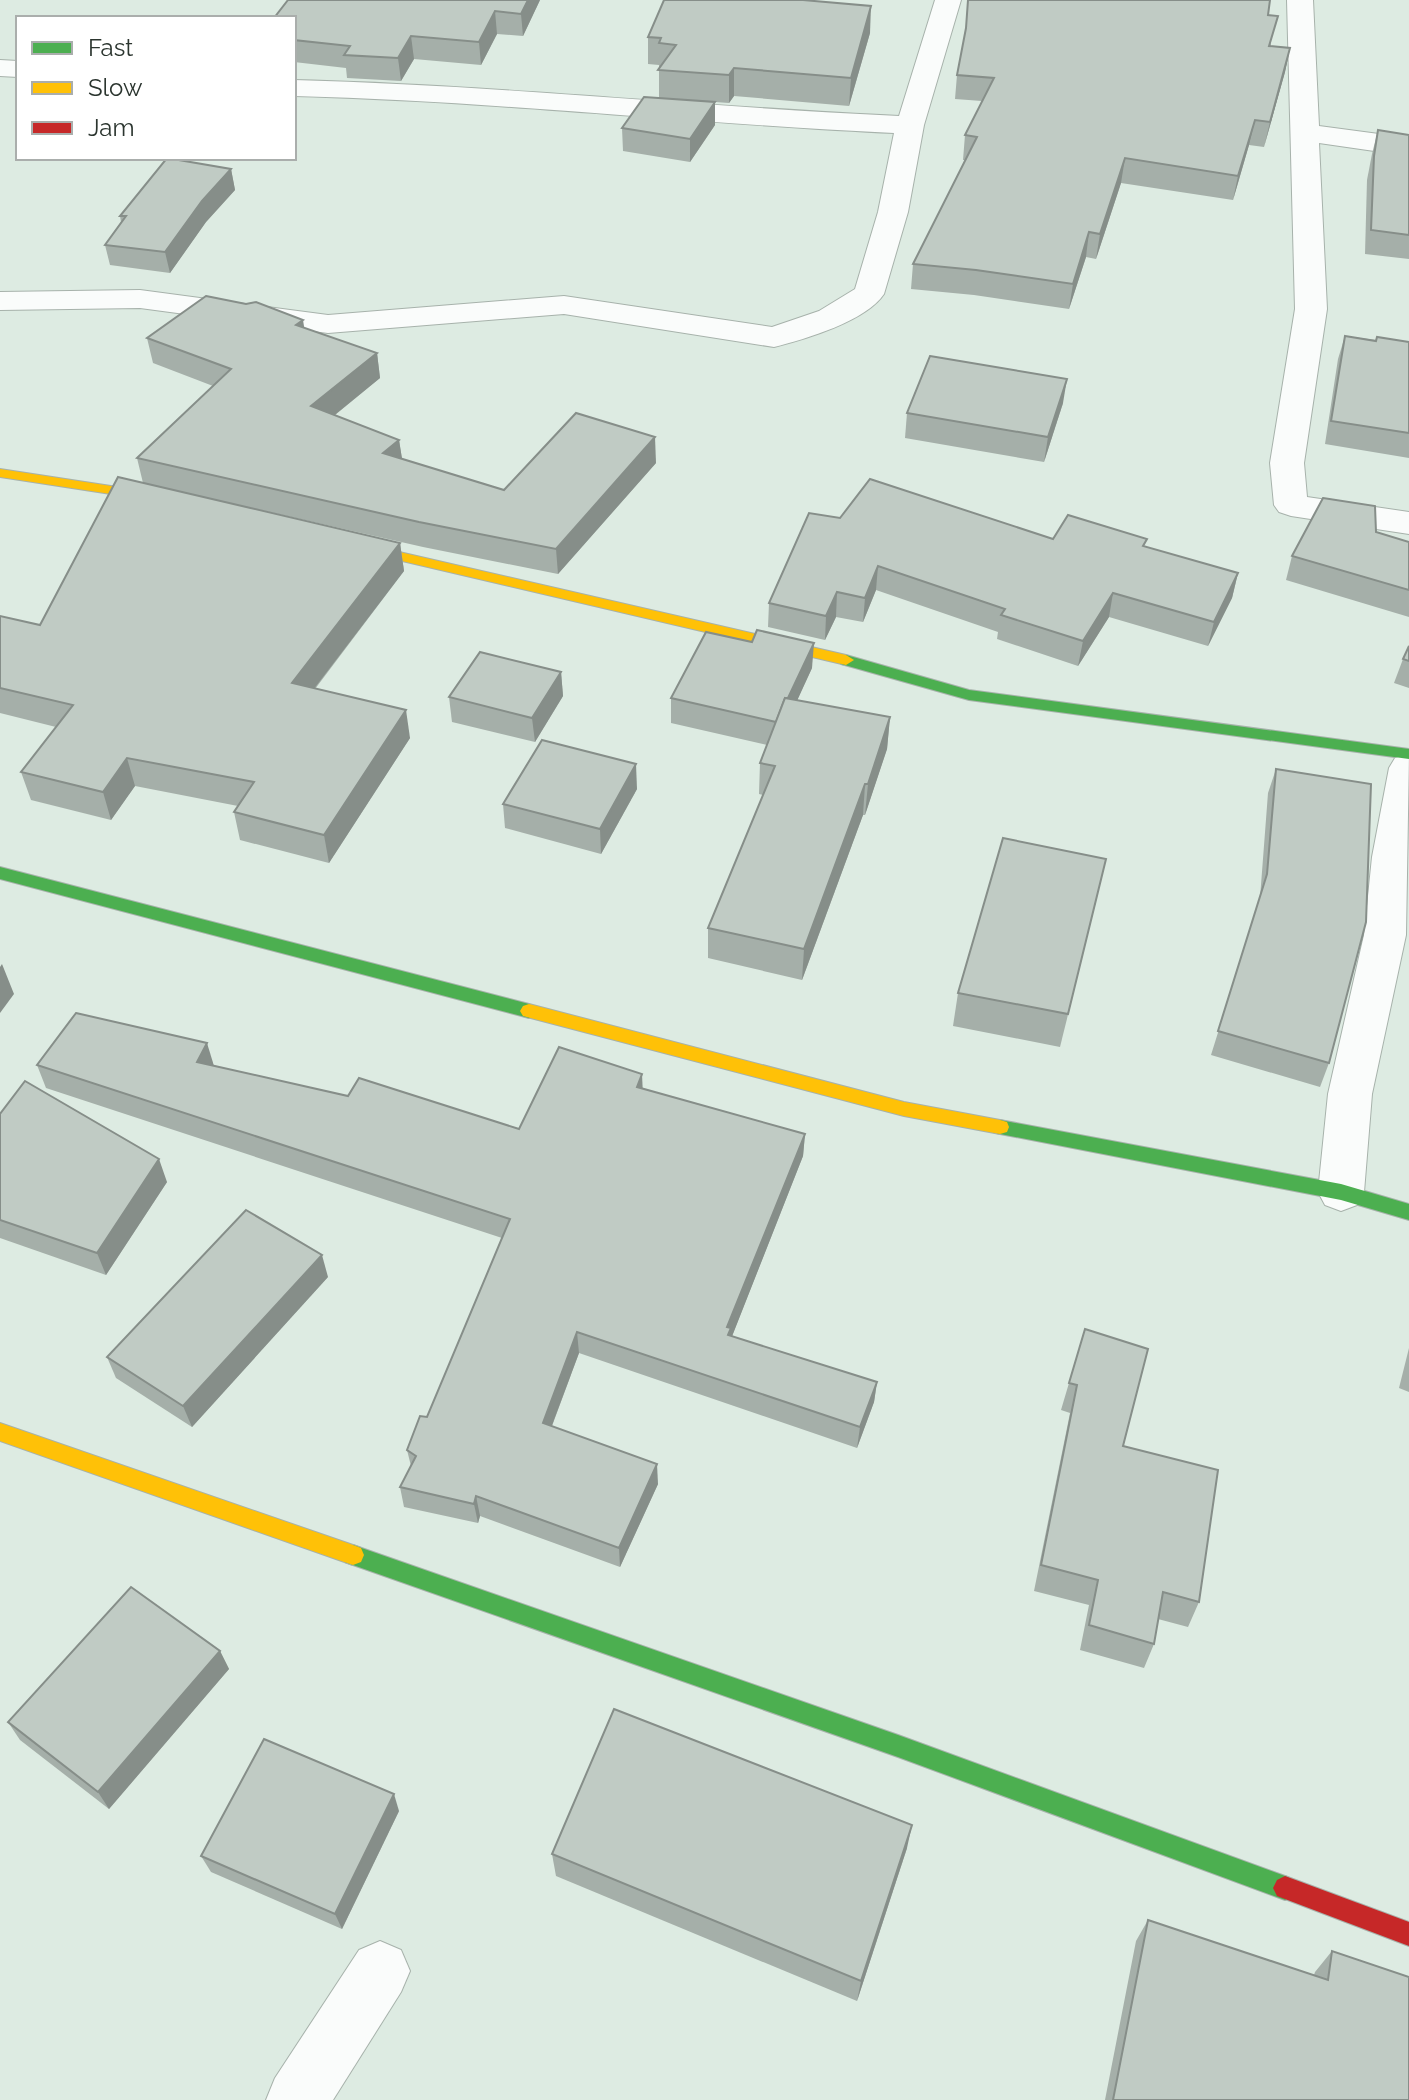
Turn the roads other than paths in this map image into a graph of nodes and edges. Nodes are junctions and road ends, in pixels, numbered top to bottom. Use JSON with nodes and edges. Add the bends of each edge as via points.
{"nodes":[{"id":1,"x":948,"y":0,"type":"edge"},
{"id":2,"x":1300,"y":0,"type":"edge"},
{"id":3,"x":296,"y":88,"type":"edge"},
{"id":4,"x":910,"y":125,"type":"junction"},
{"id":5,"x":1306,"y":133,"type":"junction"},
{"id":6,"x":1409,"y":147,"type":"edge"},
{"id":7,"x":0,"y":301,"type":"edge"},
{"id":8,"x":0,"y":473,"type":"edge"},
{"id":9,"x":185,"y":507,"type":"edge"},
{"id":10,"x":1409,"y":523,"type":"edge"},
{"id":11,"x":324,"y":539,"type":"edge"},
{"id":12,"x":1409,"y":754,"type":"edge"},
{"id":13,"x":1409,"y":768,"type":"edge"},
{"id":14,"x":0,"y":873,"type":"edge"},
{"id":15,"x":1341,"y":1192,"type":"junction"},
{"id":16,"x":1409,"y":1212,"type":"edge"},
{"id":17,"x":0,"y":1432,"type":"edge"},
{"id":18,"x":1409,"y":1934,"type":"edge"},
{"id":19,"x":380,"y":1971,"type":"dead end"},
{"id":20,"x":297,"y":2100,"type":"edge"}],
"edges":[{"from":1,"to":4,"type":"street"},
{"from":2,"to":5,"type":"street"},
{"from":3,"to":4,"type":"street"},
{"from":4,"to":7,"type":"street","via":[[869,294],[830,318],[774,337],[564,305],[328,324],[140,299]]},
{"from":5,"to":6,"type":"street"},
{"from":5,"to":10,"type":"street","via":[[1311,309],[1287,463],[1291,505]]},
{"from":8,"to":9,"type":"street"},
{"from":11,"to":12,"type":"street","via":[[862,664],[969,695]]},
{"from":13,"to":15,"type":"street","via":[[1392,857],[1385,935],[1350,1094]]},
{"from":14,"to":15,"type":"street","via":[[904,1109]]},
{"from":15,"to":16,"type":"street"},
{"from":17,"to":18,"type":"street","via":[[898,1746]]},
{"from":19,"to":20,"type":"street"}]}
